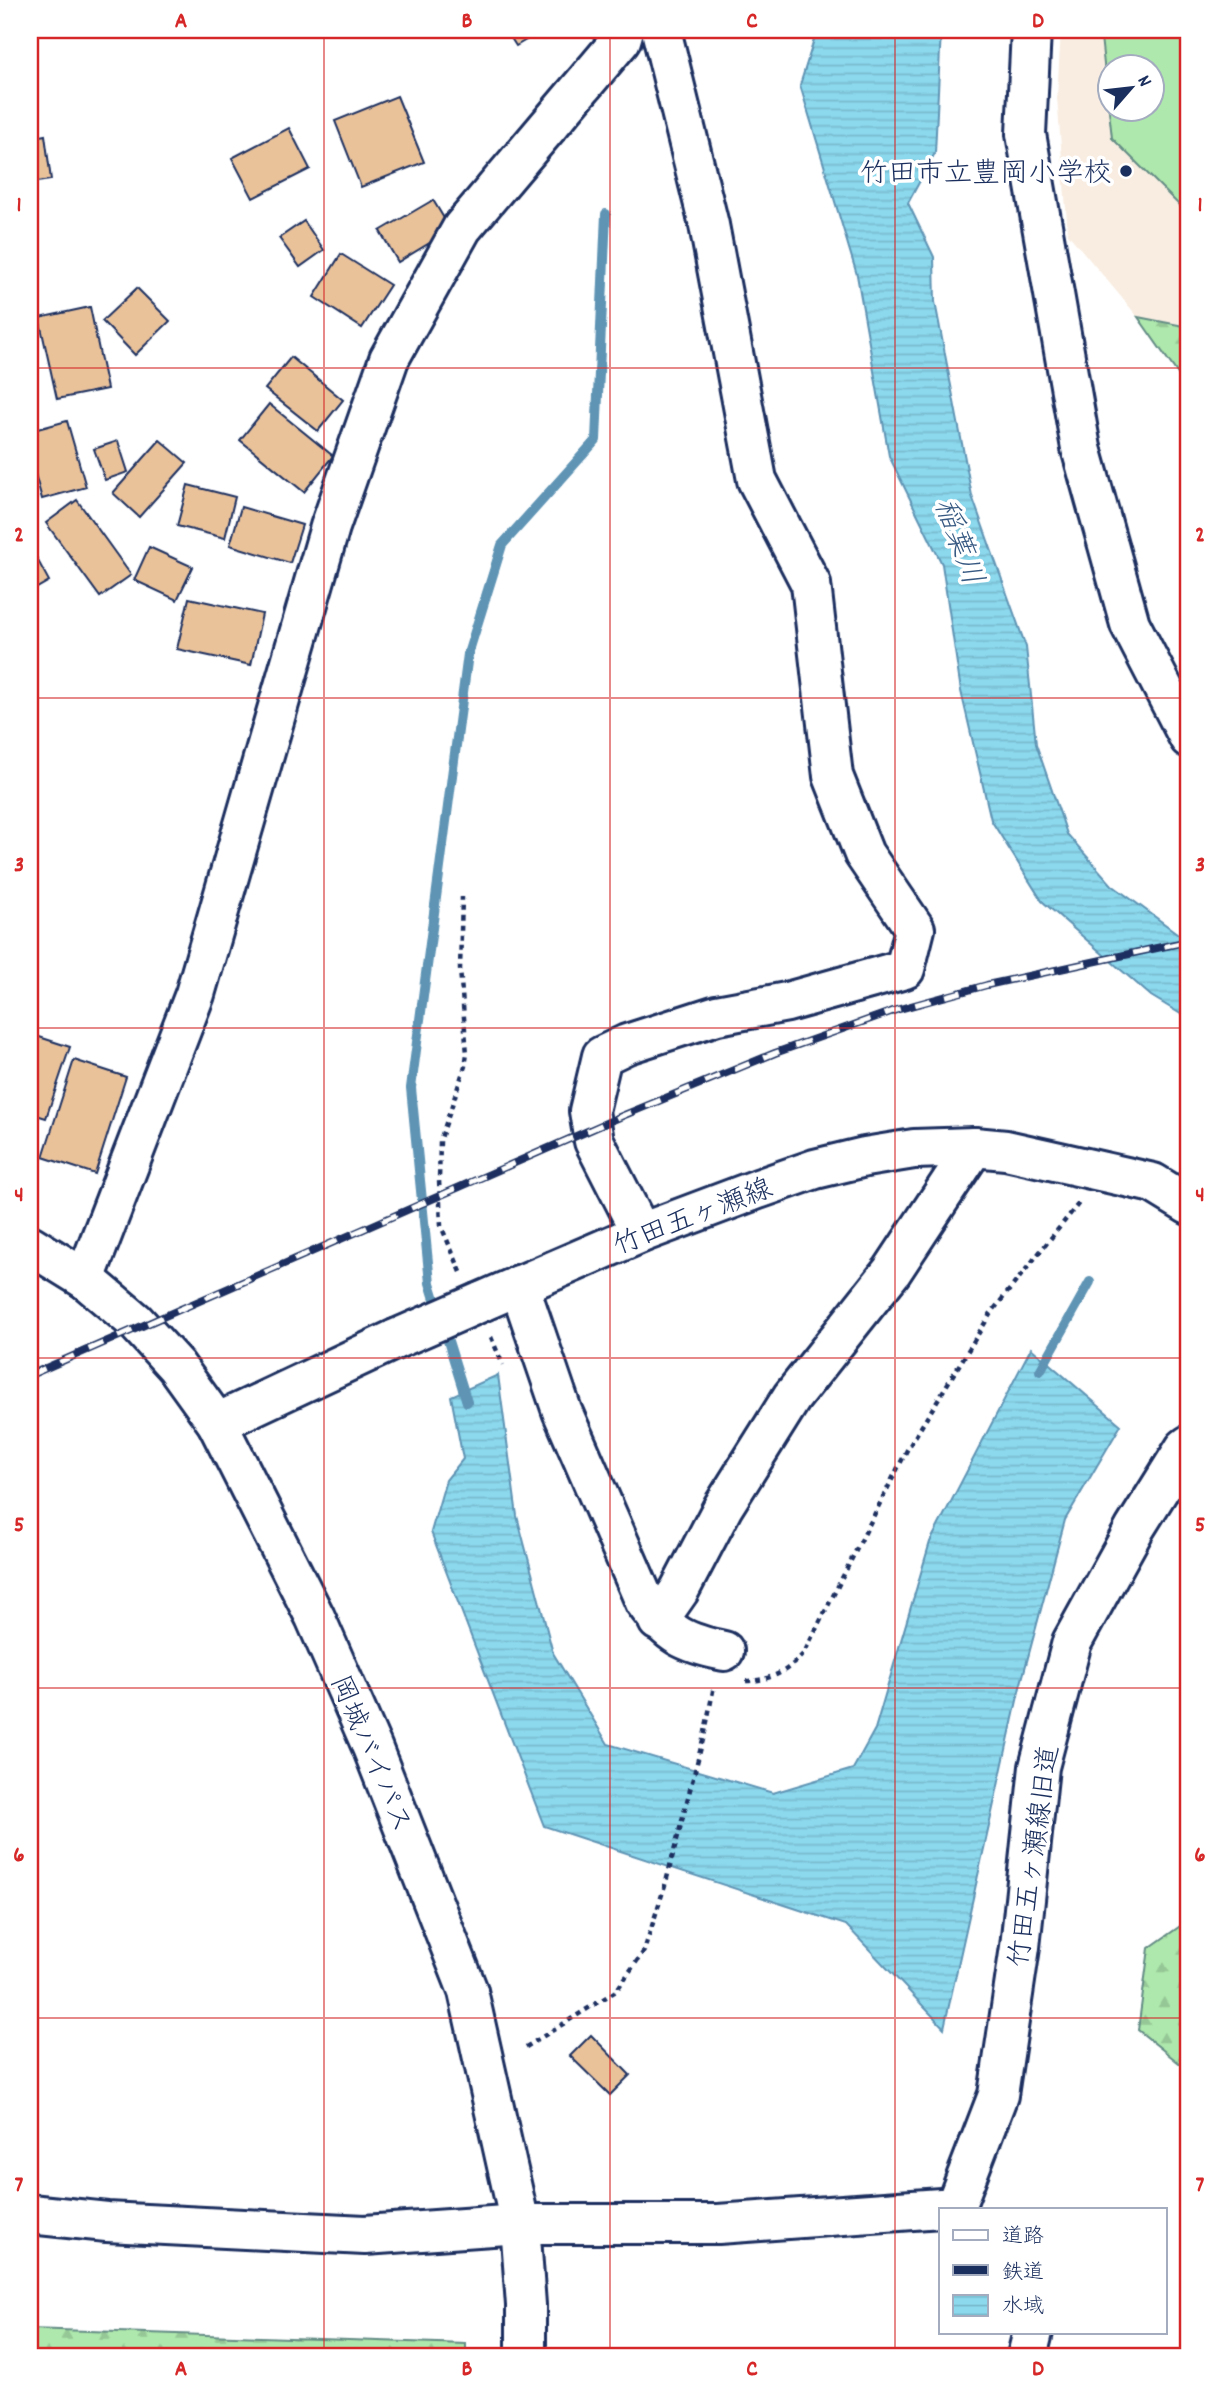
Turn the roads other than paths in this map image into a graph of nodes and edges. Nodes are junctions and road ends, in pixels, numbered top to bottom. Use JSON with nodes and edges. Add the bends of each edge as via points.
{"nodes":[{"id":1,"x":624,"y":30,"type":"edge"},
{"id":2,"x":661,"y":30,"type":"edge"},
{"id":3,"x":1031,"y":30,"type":"edge"},
{"id":4,"x":1189,"y":737,"type":"edge"},
{"id":5,"x":974,"y":1147,"type":"junction"},
{"id":6,"x":1189,"y":1205,"type":"edge"},
{"id":7,"x":641,"y":1233,"type":"junction"},
{"id":8,"x":30,"y":1245,"type":"edge"},
{"id":9,"x":85,"y":1279,"type":"junction"},
{"id":10,"x":519,"y":1285,"type":"junction"},
{"id":11,"x":217,"y":1423,"type":"junction"},
{"id":12,"x":1189,"y":1445,"type":"edge"},
{"id":13,"x":658,"y":1621,"type":"junction"},
{"id":14,"x":726,"y":1671,"type":"road end"},
{"id":15,"x":956,"y":2208,"type":"edge"},
{"id":16,"x":939,"y":2209,"type":"edge"},
{"id":17,"x":30,"y":2214,"type":"edge"},
{"id":18,"x":520,"y":2224,"type":"junction"},
{"id":19,"x":1032,"y":2334,"type":"edge"},
{"id":20,"x":526,"y":2356,"type":"edge"},
{"id":21,"x":1027,"y":2356,"type":"edge"}],
"edges":[{"from":1,"to":9,"type":"main road","via":[[621,40],[462,228],[389,359],[331,527],[195,994]]},
{"from":2,"to":7,"type":"main road","via":[[709,225],[757,480],[811,584],[833,776],[864,854],[915,929],[905,970],[787,1002],[717,1015],[602,1056],[589,1111],[594,1141]]},
{"from":3,"to":4,"type":"main road","via":[[1026,134],[1081,448],[1130,624]]},
{"from":5,"to":6,"type":"main road","name":"竹田五ヶ瀬線","via":[[1153,1183]]},
{"from":5,"to":7,"type":"main road","name":"竹田五ヶ瀬線","via":[[914,1149],[815,1169]]},
{"from":5,"to":13,"type":"main road","via":[[892,1271],[792,1396],[723,1507],[680,1591]]},
{"from":7,"to":10,"type":"main road","name":"竹田五ヶ瀬線"},
{"from":8,"to":9,"type":"main road","name":"岡城バイパス"},
{"from":9,"to":11,"type":"main road","name":"岡城バイパス","via":[[135,1321],[176,1366]]},
{"from":10,"to":11,"type":"main road","name":"竹田五ヶ瀬線","bridge":true},
{"from":10,"to":13,"type":"main road","via":[[562,1411],[645,1602]]},
{"from":11,"to":18,"type":"main road","name":"岡城バイパス","via":[[315,1617],[372,1747],[468,1991]]},
{"from":12,"to":15,"type":"main road","name":"竹田五ヶ瀬線旧道","via":[[1135,1528],[1072,1642],[1039,1767],[998,2095]]},
{"from":13,"to":14,"type":"main road"},
{"from":16,"to":18,"type":"main road","via":[[718,2224]]},
{"from":17,"to":18,"type":"main road","via":[[365,2235]]},
{"from":18,"to":20,"type":"main road","name":"岡城バイパス"},
{"from":19,"to":21,"type":"main road"}]}
